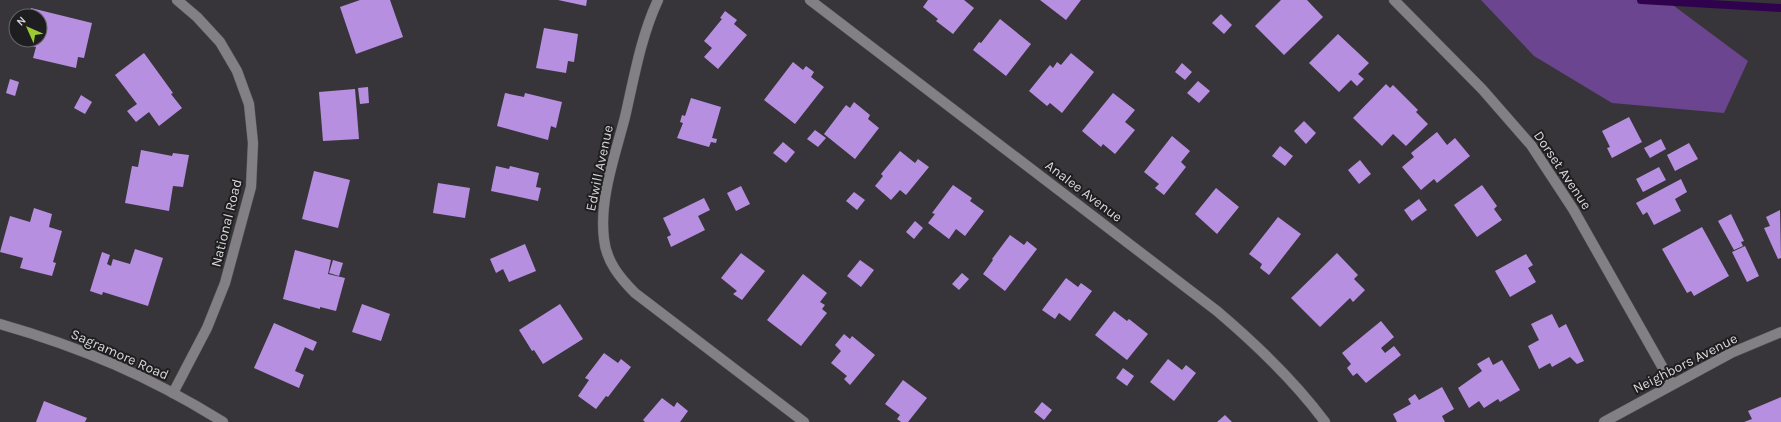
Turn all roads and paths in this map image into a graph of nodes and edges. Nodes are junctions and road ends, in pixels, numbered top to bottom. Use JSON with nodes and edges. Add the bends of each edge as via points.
{"nodes":[{"id":1,"x":177,"y":0,"type":"edge"},
{"id":2,"x":658,"y":0,"type":"edge"},
{"id":3,"x":810,"y":0,"type":"edge"},
{"id":4,"x":1394,"y":0,"type":"edge"},
{"id":5,"x":0,"y":324,"type":"edge"},
{"id":6,"x":1781,"y":332,"type":"edge"},
{"id":7,"x":1672,"y":384,"type":"junction"},
{"id":8,"x":173,"y":393,"type":"junction"},
{"id":9,"x":222,"y":422,"type":"edge"},
{"id":10,"x":804,"y":422,"type":"edge"},
{"id":11,"x":1325,"y":422,"type":"edge"},
{"id":12,"x":1604,"y":422,"type":"edge"}],
"edges":[{"from":1,"to":8,"type":"street","name":"National Road","via":[[220,42],[237,71],[249,104],[253,143],[251,187],[225,283],[207,328]]},
{"from":2,"to":10,"type":"street","name":"Edwill Avenue","via":[[643,42],[606,194],[602,222],[610,261],[620,279],[635,293]]},
{"from":3,"to":11,"type":"street","name":"Analee Avenue","via":[[1216,311],[1284,372]]},
{"from":4,"to":7,"type":"street","name":"Dorset Avenue","via":[[1482,89],[1531,145],[1573,209]]},
{"from":5,"to":8,"type":"street","name":"Sagramore Road","via":[[82,350]]},
{"from":6,"to":7,"type":"street","name":"Neighbors Avenue","via":[[1731,353]]},
{"from":7,"to":12,"type":"street","name":"Neighbors Avenue"},
{"from":8,"to":9,"type":"street","name":"Sagramore Road"}]}
